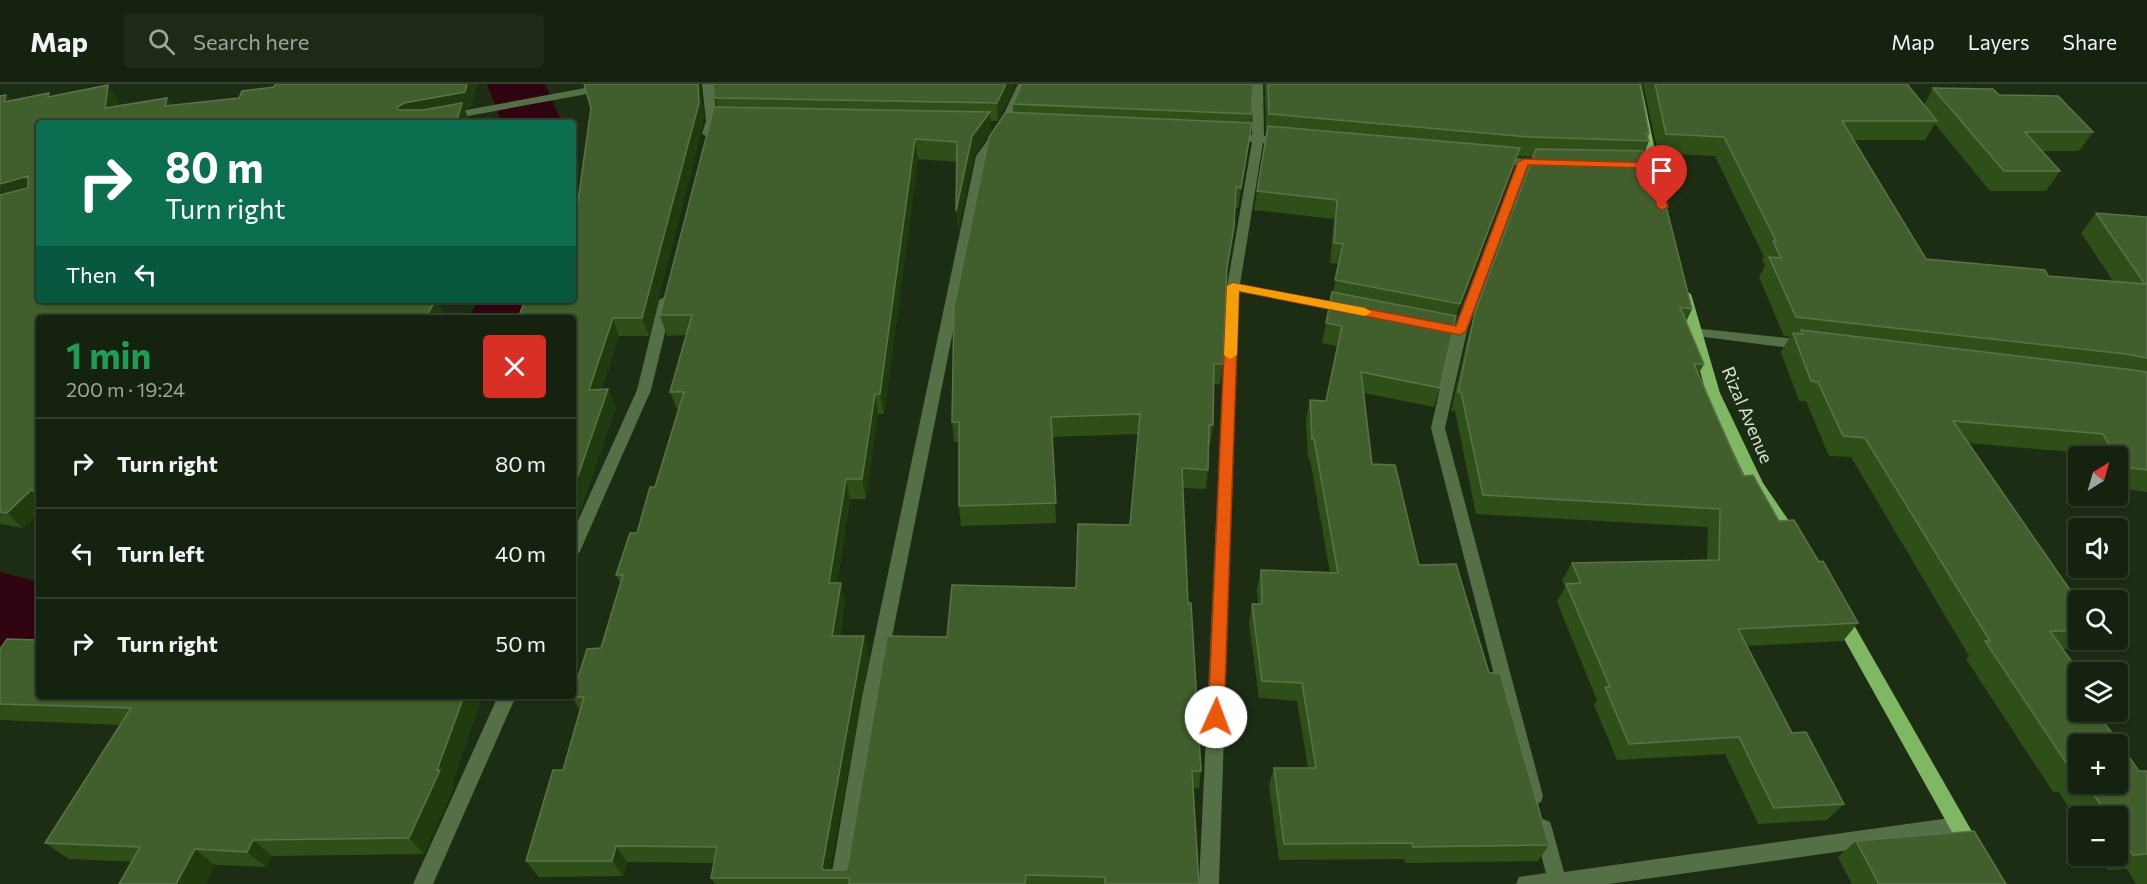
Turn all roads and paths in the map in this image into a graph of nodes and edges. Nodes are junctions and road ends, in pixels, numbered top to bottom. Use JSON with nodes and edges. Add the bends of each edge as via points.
{"nodes":[{"id":1,"x":625,"y":84,"type":"edge"},
{"id":2,"x":708,"y":84,"type":"edge"},
{"id":3,"x":1023,"y":84,"type":"edge"},
{"id":4,"x":1258,"y":84,"type":"edge"},
{"id":5,"x":1636,"y":84,"type":"edge"},
{"id":6,"x":435,"y":120,"type":"edge"},
{"id":7,"x":1223,"y":136,"type":"edge"},
{"id":8,"x":1258,"y":138,"type":"junction"},
{"id":9,"x":1293,"y":141,"type":"edge"},
{"id":10,"x":706,"y":143,"type":"edge"},
{"id":11,"x":1489,"y":159,"type":"edge"},
{"id":12,"x":1524,"y":162,"type":"junction"},
{"id":13,"x":1559,"y":163,"type":"edge"},
{"id":14,"x":1657,"y":187,"type":"edge"},
{"id":15,"x":1680,"y":276,"type":"edge"},
{"id":16,"x":1233,"y":286,"type":"junction"},
{"id":17,"x":669,"y":289,"type":"edge"},
{"id":18,"x":1358,"y":311,"type":"edge"},
{"id":19,"x":1694,"y":332,"type":"junction"},
{"id":20,"x":1824,"y":347,"type":"edge"},
{"id":21,"x":576,"y":542,"type":"edge"},
{"id":22,"x":1802,"y":552,"type":"edge"},
{"id":23,"x":1832,"y":602,"type":"edge"},
{"id":24,"x":506,"y":699,"type":"edge"},
{"id":25,"x":1957,"y":826,"type":"junction"},
{"id":26,"x":1557,"y":883,"type":"edge"},
{"id":27,"x":423,"y":884,"type":"edge"},
{"id":28,"x":840,"y":884,"type":"edge"},
{"id":29,"x":1209,"y":884,"type":"edge"},
{"id":30,"x":1526,"y":884,"type":"edge"},
{"id":31,"x":1992,"y":884,"type":"edge"}],
"edges":[{"from":1,"to":6,"type":"street"},
{"from":2,"to":10,"type":"street","via":[[718,121]]},
{"from":3,"to":28,"type":"street","via":[[1003,126],[982,156],[871,697]]},
{"from":4,"to":8,"type":"street"},
{"from":5,"to":14,"type":"main road","via":[[1646,165]]},
{"from":7,"to":8,"type":"street"},
{"from":8,"to":9,"type":"street"},
{"from":8,"to":16,"type":"street"},
{"from":11,"to":12,"type":"street"},
{"from":12,"to":13,"type":"street"},
{"from":12,"to":26,"type":"street","via":[[1454,330],[1438,428]]},
{"from":15,"to":19,"type":"main road","name":"Rizal Avenue"},
{"from":16,"to":18,"type":"street"},
{"from":16,"to":29,"type":"street"},
{"from":17,"to":21,"type":"street","via":[[644,390]]},
{"from":19,"to":20,"type":"street"},
{"from":19,"to":22,"type":"main road","name":"Rizal Avenue","via":[[1713,393],[1756,486]]},
{"from":23,"to":25,"type":"main road"},
{"from":24,"to":27,"type":"street"},
{"from":25,"to":26,"type":"street"},
{"from":25,"to":31,"type":"main road"},
{"from":26,"to":30,"type":"street"}]}
